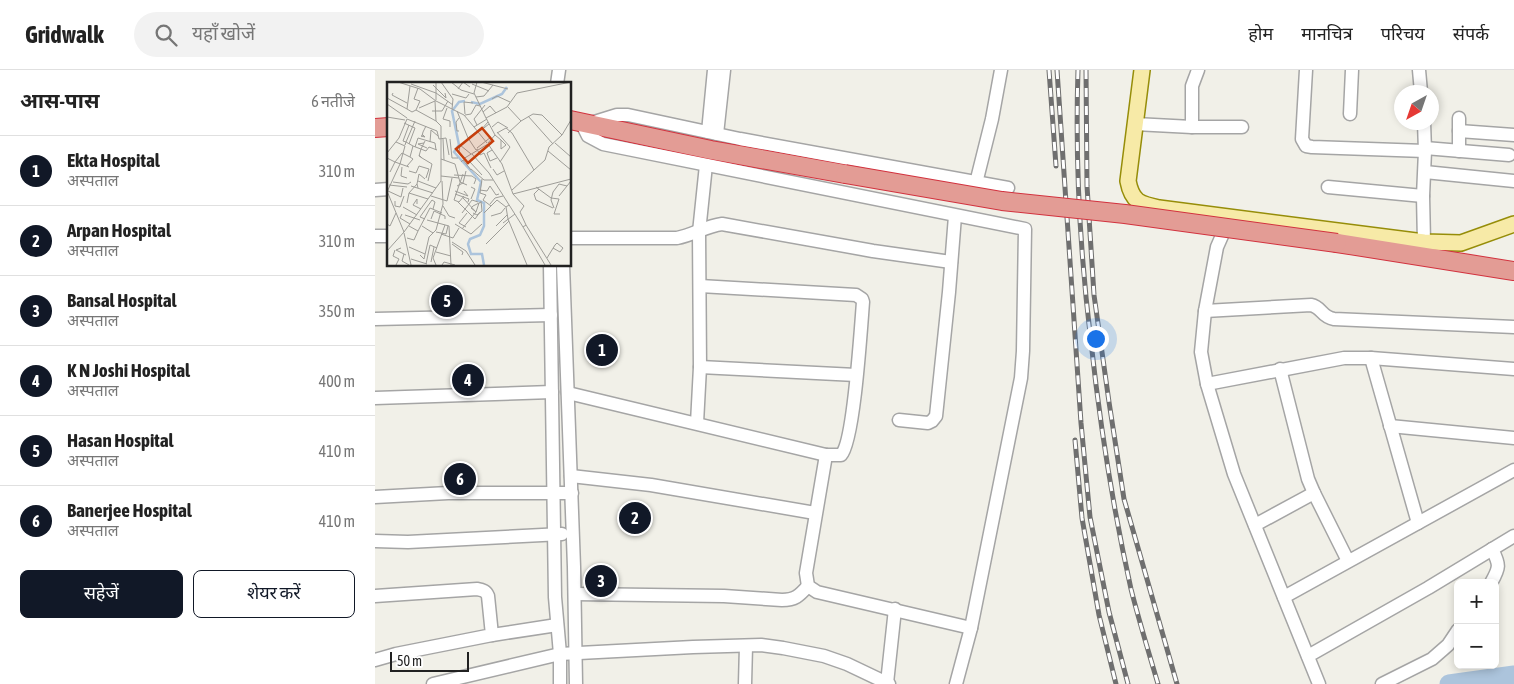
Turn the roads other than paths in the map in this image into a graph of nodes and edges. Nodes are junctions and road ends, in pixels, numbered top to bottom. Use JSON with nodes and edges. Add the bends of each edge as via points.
{"nodes":[{"id":1,"x":714,"y":70,"type":"edge"},
{"id":2,"x":723,"y":70,"type":"edge"},
{"id":3,"x":1001,"y":70,"type":"edge"},
{"id":4,"x":1142,"y":70,"type":"edge"},
{"id":5,"x":1198,"y":70,"type":"edge"},
{"id":6,"x":1306,"y":70,"type":"edge"},
{"id":7,"x":1352,"y":70,"type":"edge"},
{"id":8,"x":1419,"y":70,"type":"edge"},
{"id":9,"x":1420,"y":85,"type":"edge"},
{"id":10,"x":1350,"y":114,"type":"dead end"},
{"id":11,"x":580,"y":122,"type":"edge"},
{"id":12,"x":1135,"y":124,"type":"junction"},
{"id":13,"x":1191,"y":127,"type":"junction"},
{"id":14,"x":1243,"y":127,"type":"dead end"},
{"id":15,"x":1424,"y":130,"type":"edge"},
{"id":16,"x":713,"y":133,"type":"junction"},
{"id":17,"x":1514,"y":135,"type":"edge"},
{"id":18,"x":1425,"y":149,"type":"junction"},
{"id":19,"x":1459,"y":151,"type":"junction"},
{"id":20,"x":1509,"y":156,"type":"dead end"},
{"id":21,"x":706,"y":165,"type":"junction"},
{"id":22,"x":1425,"y":172,"type":"junction"},
{"id":23,"x":1514,"y":181,"type":"edge"},
{"id":24,"x":976,"y":183,"type":"junction"},
{"id":25,"x":1328,"y":187,"type":"dead end"},
{"id":26,"x":1008,"y":188,"type":"dead end"},
{"id":27,"x":1423,"y":196,"type":"junction"},
{"id":28,"x":955,"y":216,"type":"junction"},
{"id":29,"x":1230,"y":217,"type":"junction"},
{"id":30,"x":1514,"y":224,"type":"edge"},
{"id":31,"x":699,"y":232,"type":"junction"},
{"id":32,"x":571,"y":238,"type":"edge"},
{"id":33,"x":1424,"y":242,"type":"junction"},
{"id":34,"x":951,"y":262,"type":"junction"},
{"id":35,"x":551,"y":266,"type":"edge"},
{"id":36,"x":563,"y":266,"type":"edge"},
{"id":37,"x":1514,"y":271,"type":"edge"},
{"id":38,"x":700,"y":286,"type":"junction"},
{"id":39,"x":1205,"y":311,"type":"junction"},
{"id":40,"x":551,"y":315,"type":"junction"},
{"id":41,"x":375,"y":319,"type":"edge"},
{"id":42,"x":1514,"y":327,"type":"edge"},
{"id":43,"x":1371,"y":358,"type":"junction"},
{"id":44,"x":700,"y":366,"type":"junction"},
{"id":45,"x":1514,"y":368,"type":"edge"},
{"id":46,"x":1280,"y":369,"type":"junction"},
{"id":47,"x":857,"y":375,"type":"junction"},
{"id":48,"x":1207,"y":384,"type":"junction"},
{"id":49,"x":552,"y":392,"type":"junction"},
{"id":50,"x":568,"y":393,"type":"junction"},
{"id":51,"x":375,"y":398,"type":"edge"},
{"id":52,"x":899,"y":420,"type":"dead end"},
{"id":53,"x":697,"y":423,"type":"junction"},
{"id":54,"x":1390,"y":426,"type":"junction"},
{"id":55,"x":1514,"y":438,"type":"edge"},
{"id":56,"x":826,"y":455,"type":"junction"},
{"id":57,"x":1514,"y":470,"type":"edge"},
{"id":58,"x":571,"y":476,"type":"junction"},
{"id":59,"x":553,"y":493,"type":"junction"},
{"id":60,"x":571,"y":493,"type":"junction"},
{"id":61,"x":1314,"y":493,"type":"junction"},
{"id":62,"x":375,"y":497,"type":"edge"},
{"id":63,"x":815,"y":514,"type":"junction"},
{"id":64,"x":1418,"y":522,"type":"junction"},
{"id":65,"x":1255,"y":525,"type":"junction"},
{"id":66,"x":554,"y":534,"type":"junction"},
{"id":67,"x":573,"y":534,"type":"junction"},
{"id":68,"x":1514,"y":536,"type":"edge"},
{"id":69,"x":375,"y":541,"type":"edge"},
{"id":70,"x":1492,"y":550,"type":"junction"},
{"id":71,"x":1348,"y":561,"type":"junction"},
{"id":72,"x":1493,"y":579,"type":"edge"},
{"id":73,"x":808,"y":586,"type":"junction"},
{"id":74,"x":575,"y":594,"type":"junction"},
{"id":75,"x":375,"y":596,"type":"edge"},
{"id":76,"x":1284,"y":597,"type":"junction"},
{"id":77,"x":895,"y":609,"type":"junction"},
{"id":78,"x":557,"y":625,"type":"junction"},
{"id":79,"x":971,"y":628,"type":"junction"},
{"id":80,"x":492,"y":635,"type":"junction"},
{"id":81,"x":1454,"y":636,"type":"edge"},
{"id":82,"x":745,"y":646,"type":"junction"},
{"id":83,"x":575,"y":652,"type":"junction"},
{"id":84,"x":560,"y":654,"type":"junction"},
{"id":85,"x":1308,"y":656,"type":"junction"},
{"id":86,"x":375,"y":660,"type":"edge"},
{"id":87,"x":433,"y":684,"type":"edge"},
{"id":88,"x":560,"y":684,"type":"edge"},
{"id":89,"x":576,"y":684,"type":"edge"},
{"id":90,"x":745,"y":684,"type":"edge"},
{"id":91,"x":888,"y":684,"type":"edge"},
{"id":92,"x":956,"y":684,"type":"edge"},
{"id":93,"x":1319,"y":684,"type":"edge"},
{"id":94,"x":1382,"y":684,"type":"edge"}],
"edges":[{"from":1,"to":16,"type":"street"},
{"from":2,"to":16,"type":"street"},
{"from":3,"to":24,"type":"street"},
{"from":4,"to":12,"type":"main road"},
{"from":5,"to":13,"type":"street","via":[[1192,86]]},
{"from":6,"to":18,"type":"street","via":[[1302,139],[1306,146]]},
{"from":7,"to":10,"type":"street"},
{"from":8,"to":9,"type":"street"},
{"from":11,"to":16,"type":"street","via":[[628,115]]},
{"from":11,"to":21,"type":"street","via":[[588,136],[603,144]]},
{"from":11,"to":37,"type":"highway","bridge":true,"via":[[711,150],[1002,201],[1125,214]]},
{"from":12,"to":13,"type":"street"},
{"from":12,"to":29,"type":"main road","via":[[1128,181],[1130,192],[1138,202],[1159,208]]},
{"from":13,"to":14,"type":"street"},
{"from":15,"to":18,"type":"street"},
{"from":16,"to":24,"type":"street"},
{"from":17,"to":19,"type":"street","via":[[1459,124]]},
{"from":18,"to":19,"type":"street"},
{"from":18,"to":22,"type":"street"},
{"from":19,"to":20,"type":"street"},
{"from":21,"to":28,"type":"street"},
{"from":21,"to":31,"type":"street"},
{"from":22,"to":23,"type":"street"},
{"from":22,"to":27,"type":"street"},
{"from":24,"to":26,"type":"street"},
{"from":25,"to":27,"type":"street"},
{"from":27,"to":33,"type":"street"},
{"from":28,"to":34,"type":"street"},
{"from":28,"to":79,"type":"street","via":[[1025,229],[1021,378]]},
{"from":29,"to":33,"type":"main road"},
{"from":29,"to":39,"type":"street","via":[[1217,246]]},
{"from":30,"to":33,"type":"main road","via":[[1461,243]]},
{"from":31,"to":32,"type":"street","via":[[677,238]]},
{"from":31,"to":34,"type":"street","via":[[722,224]]},
{"from":31,"to":38,"type":"street"},
{"from":34,"to":52,"type":"street","via":[[936,416],[928,422]]},
{"from":35,"to":40,"type":"street"},
{"from":36,"to":50,"type":"street"},
{"from":38,"to":44,"type":"street"},
{"from":38,"to":47,"type":"street","via":[[856,295],[863,302]]},
{"from":39,"to":42,"type":"street","via":[[1311,305],[1324,316],[1334,319]]},
{"from":39,"to":48,"type":"street","via":[[1201,352]]},
{"from":40,"to":41,"type":"street"},
{"from":40,"to":49,"type":"street"},
{"from":43,"to":45,"type":"street"},
{"from":43,"to":46,"type":"street","via":[[1343,358]]},
{"from":43,"to":54,"type":"street"},
{"from":44,"to":47,"type":"street"},
{"from":44,"to":53,"type":"street"},
{"from":46,"to":48,"type":"street"},
{"from":46,"to":61,"type":"street","via":[[1304,467]]},
{"from":47,"to":56,"type":"street","via":[[846,448],[841,455]]},
{"from":48,"to":65,"type":"street","via":[[1230,465]]},
{"from":49,"to":51,"type":"street"},
{"from":49,"to":59,"type":"street"},
{"from":50,"to":53,"type":"street"},
{"from":50,"to":58,"type":"street"},
{"from":53,"to":56,"type":"street"},
{"from":54,"to":55,"type":"street"},
{"from":54,"to":64,"type":"street"},
{"from":56,"to":63,"type":"street"},
{"from":57,"to":64,"type":"street"},
{"from":58,"to":60,"type":"street"},
{"from":58,"to":63,"type":"street","via":[[651,485]]},
{"from":59,"to":60,"type":"street"},
{"from":59,"to":62,"type":"street"},
{"from":59,"to":66,"type":"street"},
{"from":60,"to":67,"type":"street"},
{"from":61,"to":65,"type":"street"},
{"from":61,"to":71,"type":"street"},
{"from":63,"to":73,"type":"street","via":[[806,573]]},
{"from":64,"to":71,"type":"street"},
{"from":65,"to":76,"type":"street"},
{"from":66,"to":67,"type":"street"},
{"from":66,"to":69,"type":"street"},
{"from":66,"to":78,"type":"street"},
{"from":67,"to":74,"type":"street"},
{"from":68,"to":70,"type":"street"},
{"from":70,"to":72,"type":"street","via":[[1499,566]]},
{"from":70,"to":85,"type":"street"},
{"from":71,"to":76,"type":"street"},
{"from":73,"to":74,"type":"street","via":[[799,597],[791,600]]},
{"from":73,"to":77,"type":"street","via":[[817,592]]},
{"from":74,"to":83,"type":"street"},
{"from":75,"to":80,"type":"street","via":[[483,590],[489,596]]},
{"from":76,"to":85,"type":"street"},
{"from":77,"to":79,"type":"street"},
{"from":77,"to":91,"type":"street"},
{"from":78,"to":80,"type":"street"},
{"from":78,"to":84,"type":"street"},
{"from":79,"to":92,"type":"street"},
{"from":80,"to":86,"type":"street"},
{"from":81,"to":94,"type":"street","via":[[1432,659]]},
{"from":82,"to":83,"type":"street"},
{"from":82,"to":90,"type":"street"},
{"from":82,"to":91,"type":"street","via":[[761,645],[824,656]]},
{"from":83,"to":84,"type":"street"},
{"from":83,"to":89,"type":"street"},
{"from":84,"to":87,"type":"street"},
{"from":84,"to":88,"type":"street"},
{"from":85,"to":93,"type":"street"}]}
